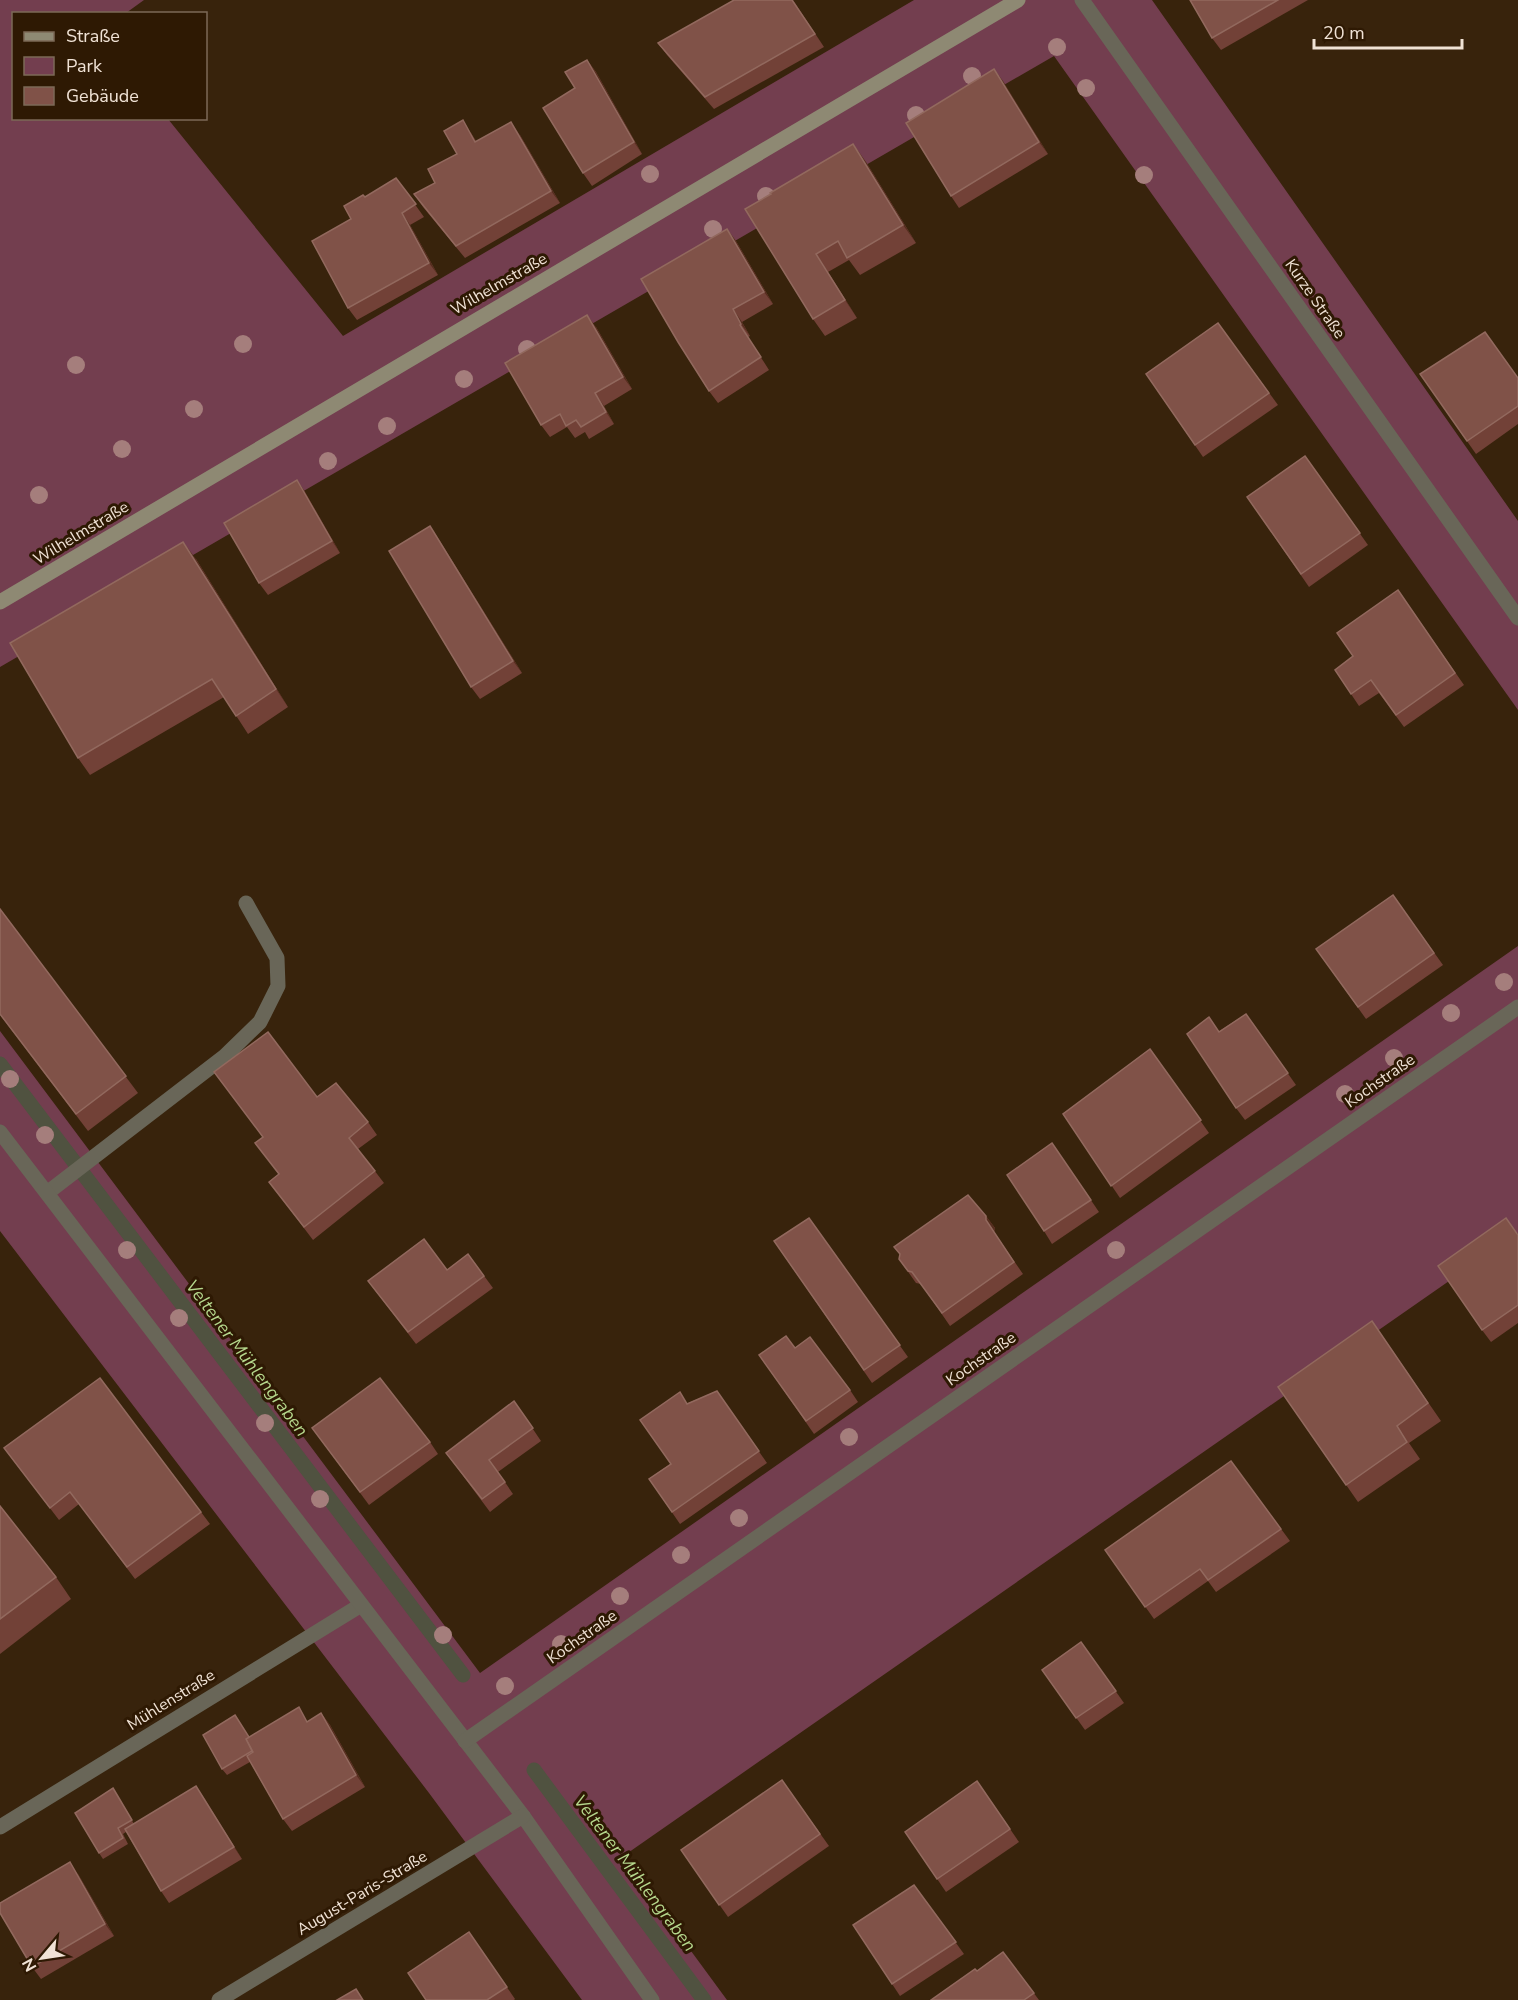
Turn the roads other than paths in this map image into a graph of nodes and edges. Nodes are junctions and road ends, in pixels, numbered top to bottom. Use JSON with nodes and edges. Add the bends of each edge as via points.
{"nodes":[{"id":1,"x":1018,"y":0,"type":"edge"},
{"id":2,"x":1082,"y":0,"type":"edge"},
{"id":3,"x":0,"y":602,"type":"edge"},
{"id":4,"x":1518,"y":618,"type":"edge"},
{"id":5,"x":246,"y":903,"type":"dead end"},
{"id":6,"x":1518,"y":1007,"type":"edge"},
{"id":7,"x":0,"y":1132,"type":"edge"},
{"id":8,"x":47,"y":1193,"type":"junction"},
{"id":9,"x":361,"y":1605,"type":"junction"},
{"id":10,"x":465,"y":1741,"type":"junction"},
{"id":11,"x":523,"y":1816,"type":"junction"},
{"id":12,"x":0,"y":1827,"type":"edge"},
{"id":13,"x":219,"y":2000,"type":"edge"},
{"id":14,"x":652,"y":2000,"type":"edge"}],
"edges":[{"from":1,"to":3,"type":"street","name":"Wilhelmstraße"},
{"from":2,"to":4,"type":"street","name":"Kurze Straße"},
{"from":5,"to":8,"type":"street","via":[[278,958],[278,986],[260,1022],[225,1056]]},
{"from":6,"to":10,"type":"street","name":"Kochstraße"},
{"from":7,"to":8,"type":"street"},
{"from":8,"to":9,"type":"street"},
{"from":9,"to":10,"type":"street"},
{"from":9,"to":12,"type":"street","name":"Mühlenstraße"},
{"from":10,"to":11,"type":"street"},
{"from":11,"to":13,"type":"street","name":"August-Paris-Straße"},
{"from":11,"to":14,"type":"street"}]}
